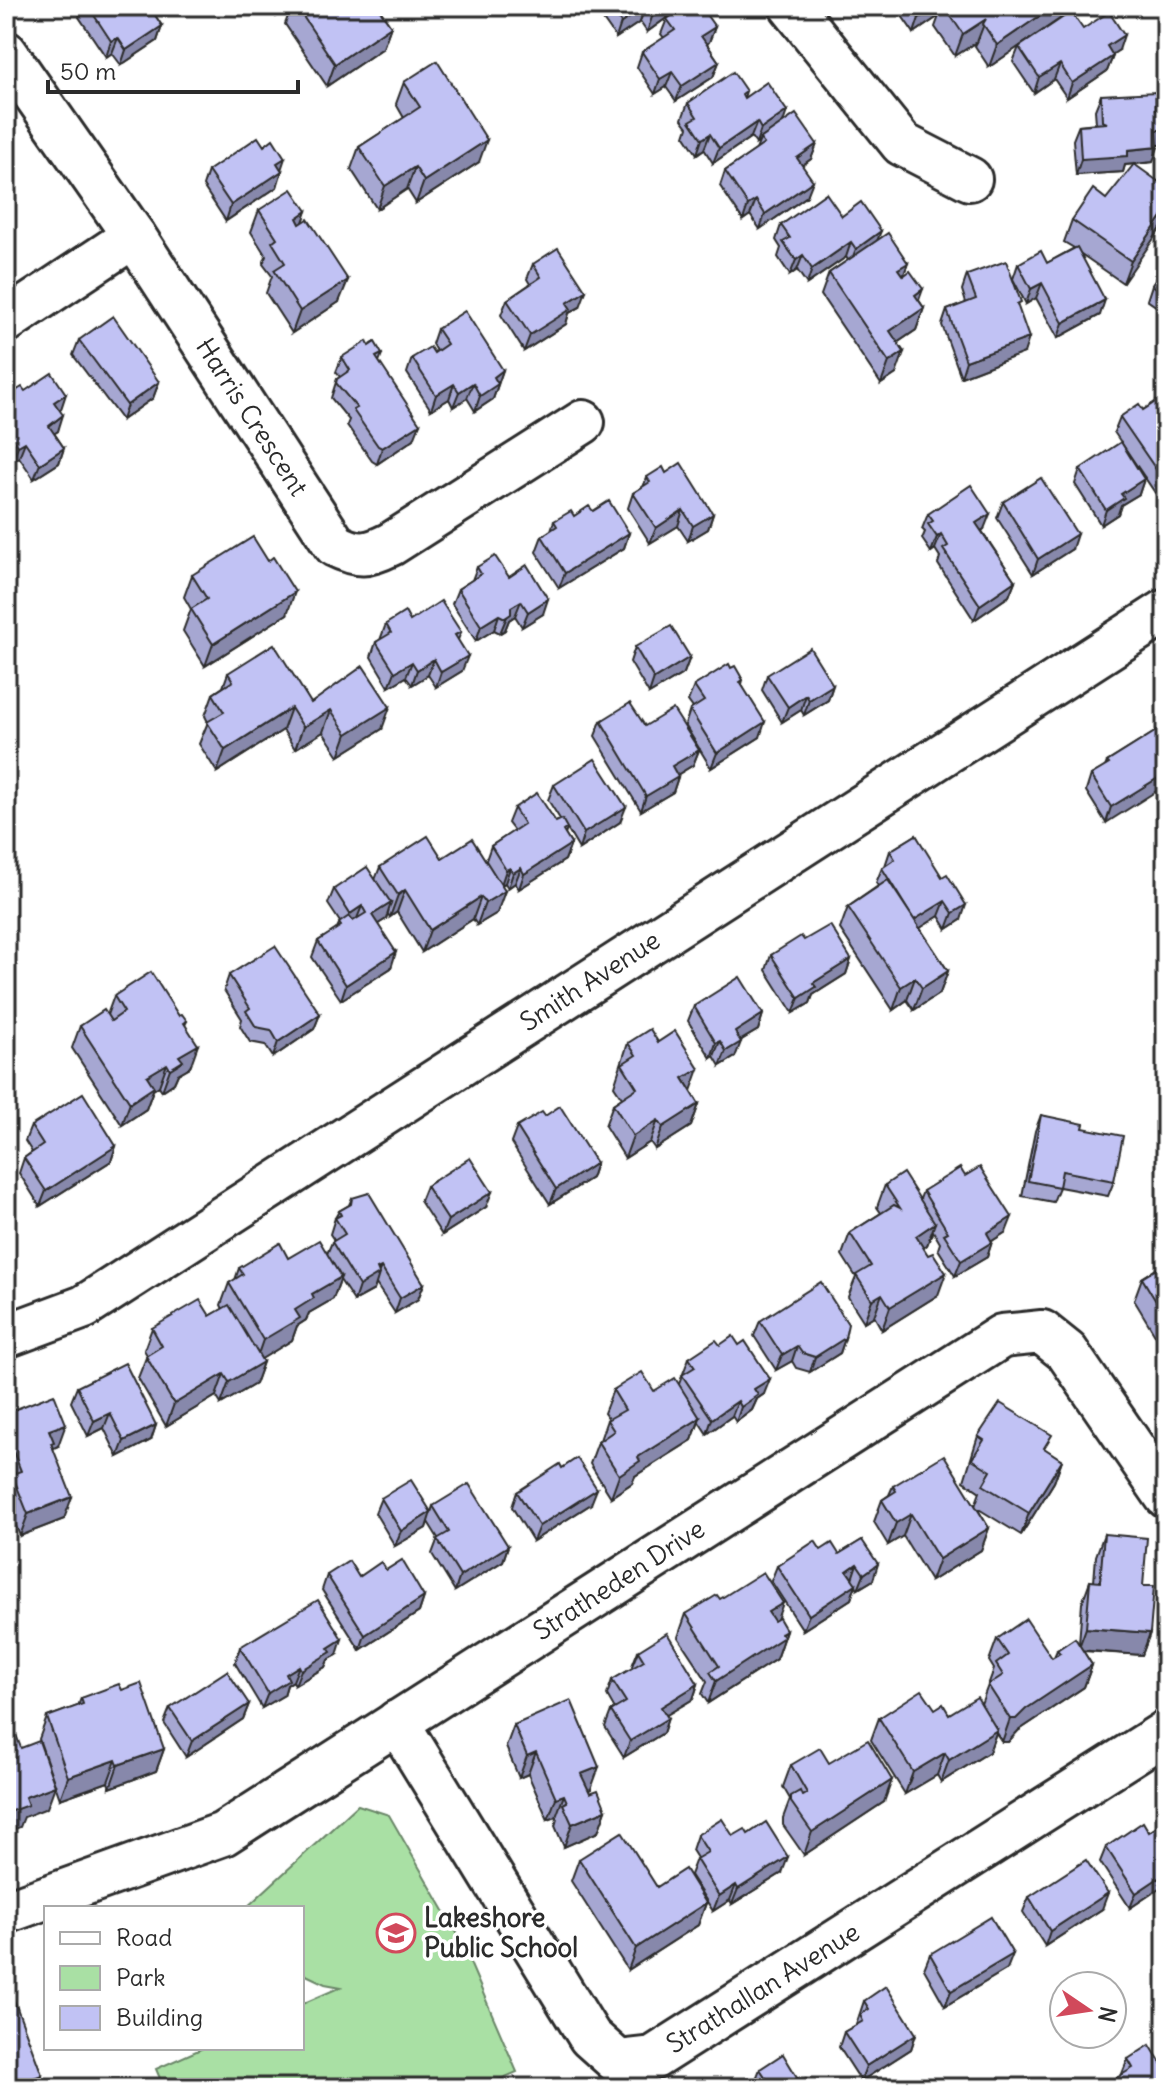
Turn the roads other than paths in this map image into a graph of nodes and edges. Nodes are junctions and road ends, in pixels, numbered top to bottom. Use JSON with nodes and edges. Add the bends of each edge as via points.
{"nodes":[{"id":1,"x":791,"y":6,"type":"edge"},
{"id":2,"x":6,"y":53,"type":"edge"},
{"id":3,"x":970,"y":179,"type":"dead end"},
{"id":4,"x":134,"y":236,"type":"junction"},
{"id":5,"x":6,"y":321,"type":"edge"},
{"id":6,"x":583,"y":422,"type":"dead end"},
{"id":7,"x":1166,"y":611,"type":"edge"},
{"id":8,"x":6,"y":1336,"type":"edge"},
{"id":9,"x":1166,"y":1496,"type":"edge"},
{"id":10,"x":397,"y":1722,"type":"junction"},
{"id":11,"x":1166,"y":1732,"type":"edge"},
{"id":12,"x":6,"y":1912,"type":"edge"}],
"edges":[{"from":1,"to":3,"type":"street","via":[[902,144]]},
{"from":2,"to":4,"type":"street","name":"Harris Crescent"},
{"from":4,"to":5,"type":"street"},
{"from":4,"to":6,"type":"street","name":"Harris Crescent","via":[[335,545],[350,553],[372,554],[391,544]]},
{"from":7,"to":8,"type":"street","name":"Smith Avenue","via":[[84,1307]]},
{"from":9,"to":10,"type":"street","name":"Stratheden Drive","via":[[1067,1352],[1042,1332],[1002,1336]]},
{"from":10,"to":11,"type":"street","name":"Strathallan Avenue","via":[[590,2037],[618,2062],[653,2058]]},
{"from":10,"to":12,"type":"street","name":"Stratheden Drive","via":[[223,1834]]}]}
